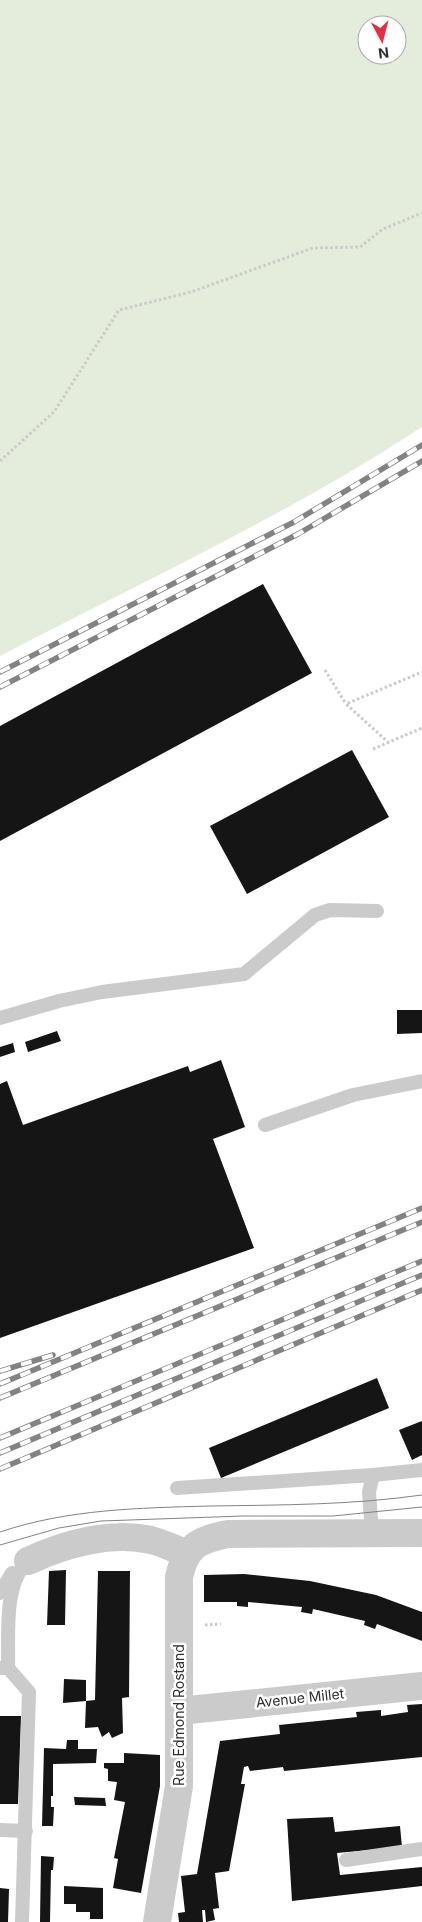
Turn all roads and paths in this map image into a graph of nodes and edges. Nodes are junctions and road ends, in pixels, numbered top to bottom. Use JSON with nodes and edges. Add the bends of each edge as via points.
{"nodes":[{"id":1,"x":422,"y":213,"type":"edge"},
{"id":2,"x":0,"y":461,"type":"edge"},
{"id":3,"x":325,"y":670,"type":"dead end"},
{"id":4,"x":422,"y":672,"type":"edge"},
{"id":5,"x":346,"y":704,"type":"junction"},
{"id":6,"x":422,"y":728,"type":"edge"},
{"id":7,"x":389,"y":743,"type":"junction"},
{"id":8,"x":373,"y":750,"type":"dead end"},
{"id":9,"x":377,"y":911,"type":"dead end"},
{"id":10,"x":0,"y":1018,"type":"edge"},
{"id":11,"x":422,"y":1081,"type":"edge"},
{"id":12,"x":265,"y":1125,"type":"dead end"},
{"id":13,"x":422,"y":1470,"type":"edge"},
{"id":14,"x":373,"y":1476,"type":"junction"},
{"id":15,"x":177,"y":1488,"type":"dead end"},
{"id":16,"x":372,"y":1533,"type":"junction"},
{"id":17,"x":422,"y":1533,"type":"edge"},
{"id":18,"x":187,"y":1554,"type":"junction"},
{"id":19,"x":28,"y":1561,"type":"junction"},
{"id":20,"x":0,"y":1593,"type":"edge"},
{"id":21,"x":4,"y":1668,"type":"edge"},
{"id":22,"x":422,"y":1686,"type":"edge"},
{"id":23,"x":179,"y":1711,"type":"junction"},
{"id":24,"x":0,"y":1830,"type":"edge"},
{"id":25,"x":26,"y":1831,"type":"junction"},
{"id":26,"x":422,"y":1850,"type":"edge"},
{"id":27,"x":346,"y":1860,"type":"dead end"},
{"id":28,"x":22,"y":1922,"type":"edge"},
{"id":29,"x":157,"y":1922,"type":"edge"}],
"edges":[{"from":1,"to":2,"type":"path","via":[[383,229],[360,247],[313,248],[191,292],[119,310],[54,412]]},
{"from":3,"to":5,"type":"path"},
{"from":4,"to":5,"type":"path"},
{"from":5,"to":7,"type":"path"},
{"from":6,"to":7,"type":"path"},
{"from":7,"to":8,"type":"path"},
{"from":9,"to":10,"type":"lane","via":[[330,910],[315,916],[244,974],[102,992],[59,1000]]},
{"from":11,"to":12,"type":"lane","via":[[353,1095]]},
{"from":13,"to":14,"type":"lane"},
{"from":14,"to":15,"type":"lane"},
{"from":14,"to":16,"type":"lane","via":[[369,1492]]},
{"from":16,"to":17,"type":"street"},
{"from":16,"to":18,"type":"street","via":[[228,1534],[207,1538]]},
{"from":18,"to":19,"type":"street","via":[[152,1540],[120,1536],[66,1547]]},
{"from":18,"to":23,"type":"street","name":"Rue Edmond Rostand","via":[[179,1577]]},
{"from":19,"to":20,"type":"lane","via":[[13,1572]]},
{"from":19,"to":21,"type":"lane","via":[[11,1588]]},
{"from":21,"to":25,"type":"lane","via":[[29,1692]]},
{"from":22,"to":23,"type":"street","name":"Avenue Millet"},
{"from":23,"to":29,"type":"street","name":"Rue Edmond Rostand","via":[[179,1786]]},
{"from":24,"to":25,"type":"lane"},
{"from":25,"to":28,"type":"lane"},
{"from":26,"to":27,"type":"lane"}]}
